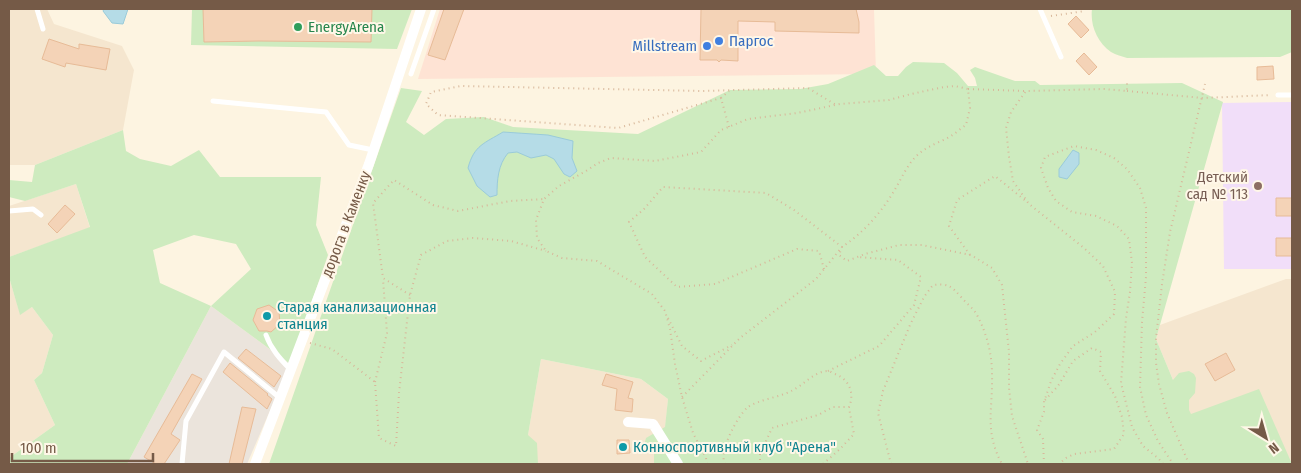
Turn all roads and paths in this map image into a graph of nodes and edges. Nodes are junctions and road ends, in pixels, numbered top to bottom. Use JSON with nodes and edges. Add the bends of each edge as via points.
{"nodes":[{"id":1,"x":37,"y":9,"type":"edge"},
{"id":2,"x":421,"y":9,"type":"edge"},
{"id":3,"x":434,"y":9,"type":"edge"},
{"id":4,"x":1040,"y":9,"type":"edge"},
{"id":5,"x":1085,"y":11,"type":"dead end"},
{"id":6,"x":1043,"y":17,"type":"junction"},
{"id":7,"x":43,"y":29,"type":"dead end"},
{"id":8,"x":1061,"y":57,"type":"dead end"},
{"id":9,"x":411,"y":74,"type":"dead end"},
{"id":10,"x":1127,"y":81,"type":"dead end"},
{"id":11,"x":1205,"y":84,"type":"dead end"},
{"id":12,"x":968,"y":89,"type":"junction"},
{"id":13,"x":730,"y":90,"type":"junction"},
{"id":14,"x":1026,"y":91,"type":"junction"},
{"id":15,"x":1127,"y":91,"type":"junction"},
{"id":16,"x":1278,"y":95,"type":"joint"},
{"id":17,"x":1292,"y":95,"type":"edge"},
{"id":18,"x":721,"y":98,"type":"junction"},
{"id":19,"x":1202,"y":98,"type":"junction"},
{"id":20,"x":213,"y":102,"type":"dead end"},
{"id":21,"x":836,"y":104,"type":"junction"},
{"id":22,"x":729,"y":127,"type":"junction"},
{"id":23,"x":373,"y":150,"type":"junction"},
{"id":24,"x":544,"y":199,"type":"junction"},
{"id":25,"x":1029,"y":204,"type":"junction"},
{"id":26,"x":9,"y":210,"type":"edge"},
{"id":27,"x":41,"y":214,"type":"dead end"},
{"id":28,"x":842,"y":247,"type":"junction"},
{"id":29,"x":546,"y":251,"type":"junction"},
{"id":30,"x":970,"y":255,"type":"junction"},
{"id":31,"x":856,"y":257,"type":"junction"},
{"id":32,"x":824,"y":269,"type":"junction"},
{"id":33,"x":383,"y":278,"type":"junction"},
{"id":34,"x":410,"y":295,"type":"junction"},
{"id":35,"x":664,"y":311,"type":"junction"},
{"id":36,"x":266,"y":335,"type":"dead end"},
{"id":37,"x":302,"y":341,"type":"junction"},
{"id":38,"x":734,"y":344,"type":"junction"},
{"id":39,"x":291,"y":370,"type":"junction"},
{"id":40,"x":828,"y":371,"type":"junction"},
{"id":41,"x":375,"y":382,"type":"junction"},
{"id":42,"x":682,"y":397,"type":"junction"},
{"id":43,"x":280,"y":399,"type":"junction"},
{"id":44,"x":1044,"y":402,"type":"junction"},
{"id":45,"x":849,"y":407,"type":"junction"},
{"id":46,"x":628,"y":422,"type":"dead end"},
{"id":47,"x":182,"y":464,"type":"edge"},
{"id":48,"x":255,"y":464,"type":"edge"},
{"id":49,"x":678,"y":464,"type":"edge"},
{"id":50,"x":707,"y":464,"type":"edge"},
{"id":51,"x":723,"y":464,"type":"edge"},
{"id":52,"x":760,"y":464,"type":"edge"},
{"id":53,"x":823,"y":464,"type":"edge"},
{"id":54,"x":891,"y":464,"type":"edge"},
{"id":55,"x":1002,"y":464,"type":"edge"},
{"id":56,"x":1028,"y":464,"type":"edge"},
{"id":57,"x":1044,"y":464,"type":"edge"},
{"id":58,"x":1059,"y":464,"type":"edge"},
{"id":59,"x":1163,"y":464,"type":"edge"},
{"id":60,"x":1172,"y":464,"type":"edge"},
{"id":61,"x":1189,"y":464,"type":"edge"}],
"edges":[{"from":1,"to":7,"type":"lane"},
{"from":2,"to":23,"type":"street","name":"дорога в Каменку"},
{"from":3,"to":9,"type":"lane"},
{"from":4,"to":6,"type":"lane"},
{"from":5,"to":6,"type":"path"},
{"from":6,"to":8,"type":"lane"},
{"from":10,"to":15,"type":"path"},
{"from":11,"to":19,"type":"path"},
{"from":12,"to":14,"type":"path"},
{"from":12,"to":21,"type":"path","via":[[944,87],[889,100]]},
{"from":12,"to":28,"type":"path","via":[[970,108],[966,124],[920,153],[886,204],[866,228]]},
{"from":13,"to":18,"type":"path"},
{"from":13,"to":18,"type":"path","via":[[461,86],[431,92],[426,104],[438,115],[618,128]]},
{"from":13,"to":21,"type":"path","via":[[808,88]]},
{"from":14,"to":15,"type":"path"},
{"from":14,"to":25,"type":"path","via":[[1011,112],[1006,128],[1013,181]]},
{"from":15,"to":19,"type":"path"},
{"from":16,"to":17,"type":"lane"},
{"from":16,"to":19,"type":"path"},
{"from":18,"to":22,"type":"path"},
{"from":19,"to":61,"type":"path","via":[[1170,232],[1156,338],[1159,384],[1167,413]]},
{"from":20,"to":23,"type":"lane","via":[[326,112],[349,145]]},
{"from":21,"to":22,"type":"path","via":[[748,119]]},
{"from":22,"to":24,"type":"path","via":[[721,130],[701,152],[654,161],[611,158],[598,163]]},
{"from":23,"to":37,"type":"street","name":"дорога в Каменку"},
{"from":24,"to":29,"type":"path","via":[[536,220],[537,238]]},
{"from":24,"to":33,"type":"path","via":[[510,201],[458,211],[433,205],[394,180],[373,203]]},
{"from":25,"to":30,"type":"path","via":[[995,176],[957,200],[948,226]]},
{"from":25,"to":44,"type":"path","via":[[1103,266],[1115,292],[1114,314],[1073,346],[1051,381]]},
{"from":26,"to":27,"type":"lane","via":[[33,209]]},
{"from":28,"to":31,"type":"path","via":[[839,255],[847,261]]},
{"from":28,"to":32,"type":"path"},
{"from":28,"to":32,"type":"path","via":[[766,193],[663,187],[629,222],[645,257],[677,287],[715,284],[797,249],[819,251]]},
{"from":29,"to":34,"type":"path","via":[[511,240],[473,238],[448,241],[421,256]]},
{"from":29,"to":35,"type":"path","via":[[562,258],[597,261],[652,294]]},
{"from":30,"to":31,"type":"path","via":[[922,245],[898,245]]},
{"from":30,"to":56,"type":"path","via":[[992,268],[1002,285],[1012,416]]},
{"from":31,"to":40,"type":"path","via":[[898,260],[922,277],[914,305],[879,346]]},
{"from":32,"to":38,"type":"path","via":[[816,279]]},
{"from":33,"to":34,"type":"path"},
{"from":33,"to":41,"type":"path","via":[[386,333]]},
{"from":34,"to":41,"type":"path","via":[[396,446],[379,438]]},
{"from":35,"to":38,"type":"path","via":[[682,346],[701,361]]},
{"from":35,"to":42,"type":"path"},
{"from":36,"to":39,"type":"lane","via":[[280,359]]},
{"from":37,"to":39,"type":"street","name":"дорога в Каменку"},
{"from":37,"to":41,"type":"path","via":[[332,349]]},
{"from":38,"to":42,"type":"path"},
{"from":39,"to":43,"type":"street","name":"дорога в Каменку"},
{"from":40,"to":45,"type":"path","via":[[850,385],[852,400]]},
{"from":40,"to":51,"type":"path","via":[[814,375],[791,392],[749,406],[738,419],[724,448]]},
{"from":42,"to":50,"type":"path","via":[[692,433]]},
{"from":43,"to":47,"type":"lane","via":[[224,352],[186,420]]},
{"from":43,"to":48,"type":"street","name":"дорога в Каменку"},
{"from":44,"to":57,"type":"path","via":[[1037,430],[1043,439]]},
{"from":44,"to":58,"type":"path","via":[[1073,361],[1092,348],[1101,352],[1100,371],[1115,396],[1124,434],[1114,449],[1074,454]]},
{"from":45,"to":52,"type":"path","via":[[833,407],[818,415],[772,428],[760,454]]},
{"from":45,"to":53,"type":"path","via":[[854,434]]},
{"from":46,"to":49,"type":"street","via":[[653,424]]},
{"from":54,"to":55,"type":"path","via":[[878,413],[883,391],[924,298],[933,286],[944,284],[954,289],[977,314],[990,350],[991,437]]},
{"from":59,"to":60,"type":"path","via":[[1143,446],[1132,427],[1121,383],[1132,273],[1129,239],[1117,226],[1096,216],[1072,212],[1056,201],[1041,168],[1045,157],[1074,146],[1114,158],[1127,169],[1140,188],[1146,208],[1140,387],[1146,415]]}]}
